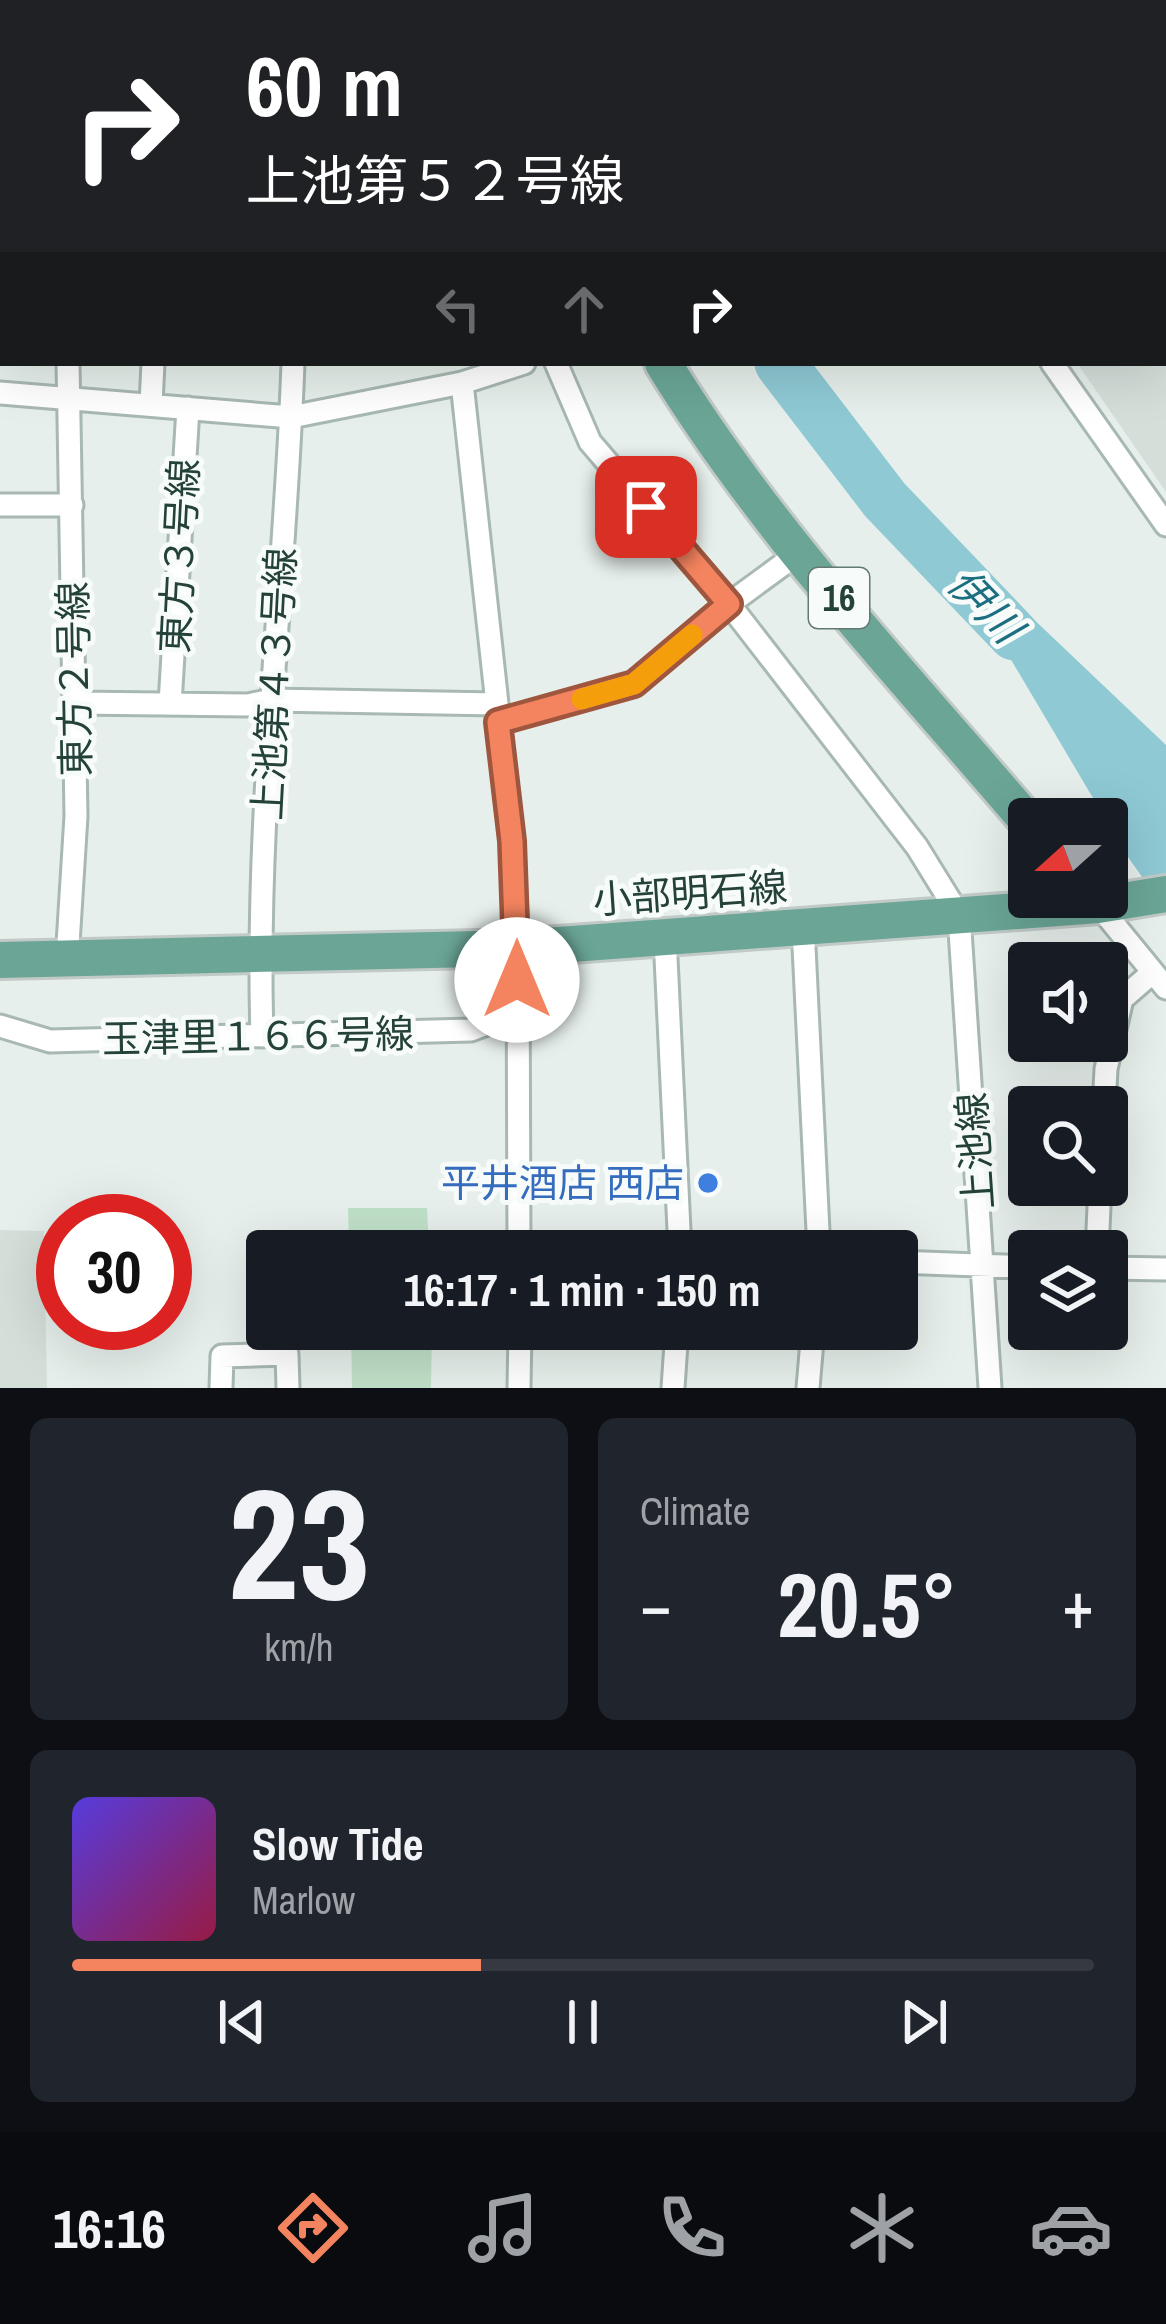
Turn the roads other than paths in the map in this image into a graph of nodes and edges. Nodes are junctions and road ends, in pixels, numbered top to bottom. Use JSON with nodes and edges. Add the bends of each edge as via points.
{"nodes":[{"id":1,"x":68,"y":366,"type":"edge"},
{"id":2,"x":153,"y":366,"type":"edge"},
{"id":3,"x":293,"y":366,"type":"edge"},
{"id":4,"x":514,"y":366,"type":"edge"},
{"id":5,"x":557,"y":366,"type":"edge"},
{"id":6,"x":665,"y":366,"type":"edge"},
{"id":7,"x":1054,"y":366,"type":"edge"},
{"id":8,"x":462,"y":382,"type":"junction"},
{"id":9,"x":0,"y":393,"type":"edge"},
{"id":10,"x":70,"y":397,"type":"junction"},
{"id":11,"x":151,"y":404,"type":"junction"},
{"id":12,"x":188,"y":407,"type":"junction"},
{"id":13,"x":291,"y":417,"type":"junction"},
{"id":14,"x":0,"y":505,"type":"edge"},
{"id":15,"x":72,"y":505,"type":"junction"},
{"id":16,"x":1166,"y":525,"type":"edge"},
{"id":17,"x":800,"y":552,"type":"junction"},
{"id":18,"x":729,"y":604,"type":"junction"},
{"id":19,"x":271,"y":700,"type":"junction"},
{"id":20,"x":74,"y":703,"type":"junction"},
{"id":21,"x":170,"y":704,"type":"junction"},
{"id":22,"x":497,"y":713,"type":"junction"},
{"id":23,"x":1008,"y":798,"type":"edge"},
{"id":24,"x":1166,"y":894,"type":"edge"},
{"id":25,"x":1128,"y":898,"type":"edge"},
{"id":26,"x":1008,"y":910,"type":"edge"},
{"id":27,"x":959,"y":915,"type":"junction"},
{"id":28,"x":1113,"y":918,"type":"edge"},
{"id":29,"x":803,"y":927,"type":"junction"},
{"id":30,"x":664,"y":937,"type":"junction"},
{"id":31,"x":518,"y":948,"type":"junction"},
{"id":32,"x":260,"y":952,"type":"junction"},
{"id":33,"x":0,"y":959,"type":"edge"},
{"id":34,"x":67,"y":960,"type":"junction"},
{"id":35,"x":1159,"y":980,"type":"edge"},
{"id":36,"x":515,"y":1012,"type":"junction"},
{"id":37,"x":0,"y":1026,"type":"edge"},
{"id":38,"x":262,"y":1036,"type":"junction"},
{"id":39,"x":1105,"y":1086,"type":"edge"},
{"id":40,"x":519,"y":1230,"type":"edge"},
{"id":41,"x":679,"y":1230,"type":"edge"},
{"id":42,"x":819,"y":1230,"type":"edge"},
{"id":43,"x":918,"y":1263,"type":"edge"},
{"id":44,"x":982,"y":1266,"type":"junction"},
{"id":45,"x":1008,"y":1267,"type":"edge"},
{"id":46,"x":1128,"y":1268,"type":"edge"},
{"id":47,"x":1166,"y":1269,"type":"edge"},
{"id":48,"x":520,"y":1350,"type":"edge"},
{"id":49,"x":676,"y":1350,"type":"edge"},
{"id":50,"x":811,"y":1350,"type":"edge"},
{"id":51,"x":220,"y":1388,"type":"edge"},
{"id":52,"x":288,"y":1388,"type":"edge"},
{"id":53,"x":519,"y":1388,"type":"edge"},
{"id":54,"x":673,"y":1388,"type":"edge"},
{"id":55,"x":808,"y":1388,"type":"edge"},
{"id":56,"x":990,"y":1388,"type":"edge"}],
"edges":[{"from":1,"to":10,"type":"street","name":"東方２号線"},
{"from":2,"to":11,"type":"street"},
{"from":3,"to":13,"type":"street","name":"上池第４３号線"},
{"from":4,"to":8,"type":"street"},
{"from":5,"to":18,"type":"street","via":[[590,442]]},
{"from":6,"to":17,"type":"main road","number":"16"},
{"from":7,"to":16,"type":"street"},
{"from":8,"to":13,"type":"street"},
{"from":8,"to":22,"type":"street"},
{"from":9,"to":10,"type":"street"},
{"from":10,"to":11,"type":"street"},
{"from":10,"to":15,"type":"street","name":"東方２号線"},
{"from":11,"to":12,"type":"street"},
{"from":12,"to":13,"type":"street"},
{"from":12,"to":21,"type":"street","name":"東方３号線"},
{"from":13,"to":19,"type":"street","name":"上池第４３号線"},
{"from":14,"to":15,"type":"street"},
{"from":15,"to":20,"type":"street","name":"東方２号線"},
{"from":17,"to":18,"type":"street"},
{"from":17,"to":23,"type":"main road","number":"16"},
{"from":18,"to":22,"type":"street","via":[[634,684]]},
{"from":18,"to":27,"type":"street","via":[[917,848]]},
{"from":19,"to":21,"type":"street"},
{"from":19,"to":22,"type":"street"},
{"from":19,"to":32,"type":"street","name":"上池第４３号線"},
{"from":20,"to":21,"type":"street"},
{"from":20,"to":34,"type":"street","name":"東方２号線"},
{"from":22,"to":31,"type":"street"},
{"from":24,"to":25,"type":"main road","name":"小部明石線"},
{"from":26,"to":27,"type":"main road","name":"小部明石線"},
{"from":27,"to":29,"type":"main road","name":"小部明石線"},
{"from":27,"to":44,"type":"street","name":"上池線"},
{"from":28,"to":35,"type":"street"},
{"from":29,"to":30,"type":"main road","name":"小部明石線"},
{"from":29,"to":42,"type":"street"},
{"from":30,"to":31,"type":"main road","name":"小部明石線"},
{"from":30,"to":41,"type":"street"},
{"from":31,"to":32,"type":"main road","name":"小部明石線"},
{"from":31,"to":36,"type":"street"},
{"from":32,"to":34,"type":"main road","name":"小部明石線"},
{"from":32,"to":38,"type":"street","name":"上池第４３号線"},
{"from":33,"to":34,"type":"main road","name":"小部明石線"},
{"from":35,"to":39,"type":"street","via":[[1122,999]]},
{"from":36,"to":38,"type":"street","name":"玉津里１６６号線","via":[[471,1030]]},
{"from":36,"to":40,"type":"street"},
{"from":37,"to":38,"type":"street","name":"玉津里１６６号線","via":[[50,1041]]},
{"from":43,"to":44,"type":"street"},
{"from":44,"to":45,"type":"street"},
{"from":44,"to":56,"type":"street","name":"上池線"},
{"from":46,"to":47,"type":"street"},
{"from":48,"to":53,"type":"street"},
{"from":49,"to":54,"type":"street"},
{"from":50,"to":55,"type":"street"},
{"from":51,"to":52,"type":"street","via":[[222,1356],[287,1354]]}]}
